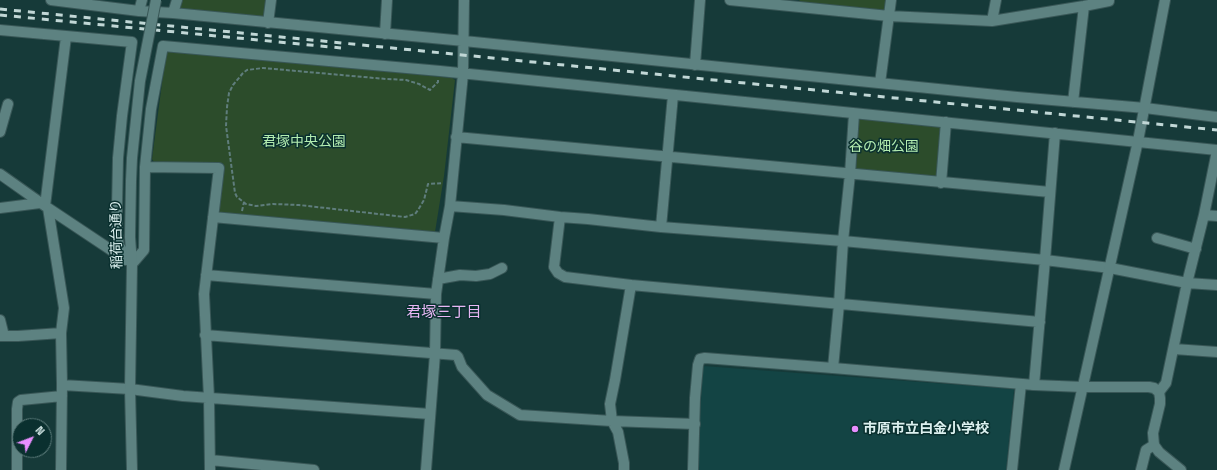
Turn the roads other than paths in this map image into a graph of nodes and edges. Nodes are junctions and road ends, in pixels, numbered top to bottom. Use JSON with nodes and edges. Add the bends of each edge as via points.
{"nodes":[{"id":1,"x":51,"y":0,"type":"edge"},
{"id":2,"x":142,"y":0,"type":"edge"},
{"id":3,"x":156,"y":0,"type":"edge"},
{"id":4,"x":177,"y":0,"type":"edge"},
{"id":5,"x":270,"y":0,"type":"edge"},
{"id":6,"x":387,"y":0,"type":"edge"},
{"id":7,"x":464,"y":0,"type":"edge"},
{"id":8,"x":700,"y":0,"type":"edge"},
{"id":9,"x":730,"y":0,"type":"edge"},
{"id":10,"x":891,"y":0,"type":"edge"},
{"id":11,"x":996,"y":0,"type":"edge"},
{"id":12,"x":1109,"y":0,"type":"edge"},
{"id":13,"x":1165,"y":0,"type":"edge"},
{"id":14,"x":794,"y":4,"type":"edge"},
{"id":15,"x":1084,"y":6,"type":"junction"},
{"id":16,"x":139,"y":11,"type":"junction"},
{"id":17,"x":173,"y":13,"type":"junction"},
{"id":18,"x":889,"y":16,"type":"junction"},
{"id":19,"x":992,"y":22,"type":"junction"},
{"id":20,"x":268,"y":23,"type":"junction"},
{"id":21,"x":0,"y":30,"type":"edge"},
{"id":22,"x":385,"y":34,"type":"junction"},
{"id":23,"x":66,"y":36,"type":"junction"},
{"id":24,"x":464,"y":41,"type":"junction"},
{"id":25,"x":695,"y":65,"type":"junction"},
{"id":26,"x":463,"y":74,"type":"junction"},
{"id":27,"x":880,"y":83,"type":"junction"},
{"id":28,"x":673,"y":95,"type":"junction"},
{"id":29,"x":1073,"y":102,"type":"junction"},
{"id":30,"x":8,"y":104,"type":"dead end"},
{"id":31,"x":1144,"y":108,"type":"junction"},
{"id":32,"x":854,"y":114,"type":"junction"},
{"id":33,"x":1217,"y":117,"type":"edge"},
{"id":34,"x":946,"y":122,"type":"junction"},
{"id":35,"x":0,"y":132,"type":"edge"},
{"id":36,"x":1055,"y":133,"type":"junction"},
{"id":37,"x":456,"y":137,"type":"junction"},
{"id":38,"x":1138,"y":141,"type":"junction"},
{"id":39,"x":1217,"y":150,"type":"edge"},
{"id":40,"x":666,"y":157,"type":"junction"},
{"id":41,"x":145,"y":167,"type":"junction"},
{"id":42,"x":0,"y":174,"type":"edge"},
{"id":43,"x":850,"y":174,"type":"junction"},
{"id":44,"x":941,"y":183,"type":"junction"},
{"id":45,"x":1050,"y":192,"type":"junction"},
{"id":46,"x":44,"y":206,"type":"junction"},
{"id":47,"x":450,"y":206,"type":"junction"},
{"id":48,"x":0,"y":208,"type":"edge"},
{"id":49,"x":1204,"y":215,"type":"junction"},
{"id":50,"x":1217,"y":216,"type":"edge"},
{"id":51,"x":213,"y":217,"type":"junction"},
{"id":52,"x":560,"y":217,"type":"junction"},
{"id":53,"x":661,"y":227,"type":"junction"},
{"id":54,"x":444,"y":238,"type":"junction"},
{"id":55,"x":1157,"y":238,"type":"dead end"},
{"id":56,"x":843,"y":241,"type":"junction"},
{"id":57,"x":1196,"y":249,"type":"junction"},
{"id":58,"x":1045,"y":260,"type":"junction"},
{"id":59,"x":132,"y":264,"type":"junction"},
{"id":60,"x":502,"y":268,"type":"dead end"},
{"id":61,"x":1110,"y":268,"type":"junction"},
{"id":62,"x":206,"y":275,"type":"junction"},
{"id":63,"x":438,"y":280,"type":"junction"},
{"id":64,"x":1187,"y":283,"type":"junction"},
{"id":65,"x":631,"y":285,"type":"junction"},
{"id":66,"x":1217,"y":285,"type":"edge"},
{"id":67,"x":436,"y":294,"type":"junction"},
{"id":68,"x":839,"y":304,"type":"junction"},
{"id":69,"x":0,"y":320,"type":"edge"},
{"id":70,"x":1040,"y":322,"type":"junction"},
{"id":71,"x":61,"y":333,"type":"junction"},
{"id":72,"x":205,"y":335,"type":"junction"},
{"id":73,"x":2,"y":336,"type":"edge"},
{"id":74,"x":1174,"y":349,"type":"junction"},
{"id":75,"x":1217,"y":352,"type":"edge"},
{"id":76,"x":435,"y":354,"type":"junction"},
{"id":77,"x":833,"y":368,"type":"junction"},
{"id":78,"x":1021,"y":384,"type":"junction"},
{"id":79,"x":62,"y":385,"type":"junction"},
{"id":80,"x":1034,"y":385,"type":"junction"},
{"id":81,"x":1083,"y":387,"type":"junction"},
{"id":82,"x":130,"y":389,"type":"junction"},
{"id":83,"x":1159,"y":392,"type":"junction"},
{"id":84,"x":62,"y":396,"type":"junction"},
{"id":85,"x":209,"y":398,"type":"junction"},
{"id":86,"x":430,"y":414,"type":"junction"},
{"id":87,"x":612,"y":421,"type":"junction"},
{"id":88,"x":695,"y":424,"type":"junction"},
{"id":89,"x":1154,"y":445,"type":"junction"},
{"id":90,"x":210,"y":465,"type":"edge"},
{"id":91,"x":17,"y":470,"type":"edge"},
{"id":92,"x":61,"y":470,"type":"edge"},
{"id":93,"x":132,"y":470,"type":"edge"},
{"id":94,"x":314,"y":470,"type":"edge"},
{"id":95,"x":426,"y":470,"type":"edge"},
{"id":96,"x":624,"y":470,"type":"edge"},
{"id":97,"x":693,"y":470,"type":"edge"},
{"id":98,"x":1012,"y":470,"type":"edge"},
{"id":99,"x":1064,"y":470,"type":"edge"},
{"id":100,"x":1141,"y":470,"type":"edge"},
{"id":101,"x":1180,"y":470,"type":"edge"}],
"edges":[{"from":1,"to":16,"type":"street"},
{"from":2,"to":16,"type":"street"},
{"from":3,"to":59,"type":"street","name":"稲荷台通り","bridge":true,"via":[[139,89],[132,158]]},
{"from":4,"to":17,"type":"street"},
{"from":5,"to":20,"type":"street"},
{"from":6,"to":22,"type":"street"},
{"from":7,"to":24,"type":"street"},
{"from":8,"to":25,"type":"street"},
{"from":9,"to":14,"type":"street"},
{"from":10,"to":18,"type":"street"},
{"from":11,"to":19,"type":"street"},
{"from":12,"to":15,"type":"street"},
{"from":13,"to":31,"type":"street"},
{"from":14,"to":18,"type":"street"},
{"from":15,"to":19,"type":"street"},
{"from":15,"to":29,"type":"street"},
{"from":16,"to":17,"type":"street"},
{"from":17,"to":20,"type":"street"},
{"from":18,"to":19,"type":"street"},
{"from":18,"to":27,"type":"street"},
{"from":20,"to":22,"type":"street"},
{"from":21,"to":23,"type":"street"},
{"from":22,"to":24,"type":"street"},
{"from":23,"to":46,"type":"street"},
{"from":23,"to":59,"type":"street","via":[[132,42],[118,158],[117,234],[119,246]]},
{"from":24,"to":25,"type":"street"},
{"from":24,"to":26,"type":"street"},
{"from":25,"to":27,"type":"street"},
{"from":26,"to":28,"type":"street"},
{"from":26,"to":37,"type":"street"},
{"from":26,"to":41,"type":"street","via":[[163,46],[151,110]]},
{"from":27,"to":29,"type":"street"},
{"from":28,"to":32,"type":"street"},
{"from":28,"to":40,"type":"street"},
{"from":29,"to":31,"type":"street"},
{"from":30,"to":35,"type":"street"},
{"from":31,"to":33,"type":"street"},
{"from":31,"to":38,"type":"street"},
{"from":32,"to":34,"type":"street"},
{"from":32,"to":43,"type":"street"},
{"from":34,"to":36,"type":"street"},
{"from":34,"to":44,"type":"street"},
{"from":36,"to":38,"type":"street"},
{"from":36,"to":45,"type":"street"},
{"from":37,"to":40,"type":"street"},
{"from":37,"to":47,"type":"street"},
{"from":38,"to":39,"type":"street"},
{"from":38,"to":61,"type":"street"},
{"from":39,"to":49,"type":"street"},
{"from":40,"to":43,"type":"street"},
{"from":40,"to":53,"type":"street"},
{"from":41,"to":51,"type":"street","via":[[219,168]]},
{"from":41,"to":59,"type":"street","via":[[144,250]]},
{"from":42,"to":46,"type":"street"},
{"from":43,"to":44,"type":"street"},
{"from":43,"to":56,"type":"street"},
{"from":44,"to":45,"type":"street"},
{"from":45,"to":58,"type":"street"},
{"from":46,"to":48,"type":"street"},
{"from":46,"to":59,"type":"street"},
{"from":46,"to":71,"type":"street","via":[[64,308]]},
{"from":47,"to":52,"type":"street"},
{"from":47,"to":54,"type":"street"},
{"from":49,"to":50,"type":"street"},
{"from":49,"to":57,"type":"street"},
{"from":51,"to":54,"type":"street"},
{"from":51,"to":62,"type":"street"},
{"from":52,"to":53,"type":"street"},
{"from":52,"to":65,"type":"street","via":[[554,267],[558,273],[565,277]]},
{"from":53,"to":56,"type":"street"},
{"from":54,"to":63,"type":"street"},
{"from":55,"to":57,"type":"street"},
{"from":56,"to":58,"type":"street"},
{"from":56,"to":68,"type":"street"},
{"from":57,"to":64,"type":"street"},
{"from":58,"to":61,"type":"street"},
{"from":58,"to":70,"type":"street"},
{"from":59,"to":82,"type":"street","name":"稲荷台通り"},
{"from":60,"to":63,"type":"street","via":[[490,274],[460,275]]},
{"from":61,"to":64,"type":"street"},
{"from":61,"to":81,"type":"street"},
{"from":62,"to":67,"type":"street"},
{"from":62,"to":72,"type":"street"},
{"from":63,"to":67,"type":"street"},
{"from":64,"to":66,"type":"street"},
{"from":64,"to":74,"type":"street"},
{"from":65,"to":68,"type":"street"},
{"from":65,"to":87,"type":"street","via":[[610,404]]},
{"from":67,"to":76,"type":"street"},
{"from":68,"to":70,"type":"street"},
{"from":68,"to":77,"type":"street"},
{"from":69,"to":73,"type":"street"},
{"from":70,"to":80,"type":"street"},
{"from":71,"to":73,"type":"street"},
{"from":71,"to":79,"type":"street"},
{"from":72,"to":76,"type":"street"},
{"from":72,"to":85,"type":"street"},
{"from":74,"to":75,"type":"street"},
{"from":74,"to":83,"type":"street","via":[[1166,383]]},
{"from":76,"to":86,"type":"street"},
{"from":76,"to":87,"type":"street","via":[[458,356],[462,367],[487,394],[520,415]]},
{"from":77,"to":78,"type":"street"},
{"from":77,"to":88,"type":"street","via":[[700,359]]},
{"from":78,"to":80,"type":"street"},
{"from":78,"to":98,"type":"street"},
{"from":79,"to":82,"type":"street"},
{"from":79,"to":84,"type":"street"},
{"from":80,"to":81,"type":"street"},
{"from":81,"to":83,"type":"street","via":[[1149,387]]},
{"from":81,"to":99,"type":"street"},
{"from":82,"to":85,"type":"street"},
{"from":82,"to":93,"type":"street","name":"稲荷台通り"},
{"from":83,"to":89,"type":"street","via":[[1160,404],[1153,433]]},
{"from":84,"to":91,"type":"street","via":[[18,402]]},
{"from":84,"to":92,"type":"street"},
{"from":85,"to":86,"type":"street"},
{"from":85,"to":90,"type":"street"},
{"from":86,"to":95,"type":"street"},
{"from":87,"to":88,"type":"street"},
{"from":87,"to":96,"type":"street","via":[[618,432]]},
{"from":88,"to":97,"type":"street"},
{"from":89,"to":100,"type":"street","via":[[1146,450]]},
{"from":89,"to":101,"type":"street"},
{"from":90,"to":94,"type":"street"}]}
